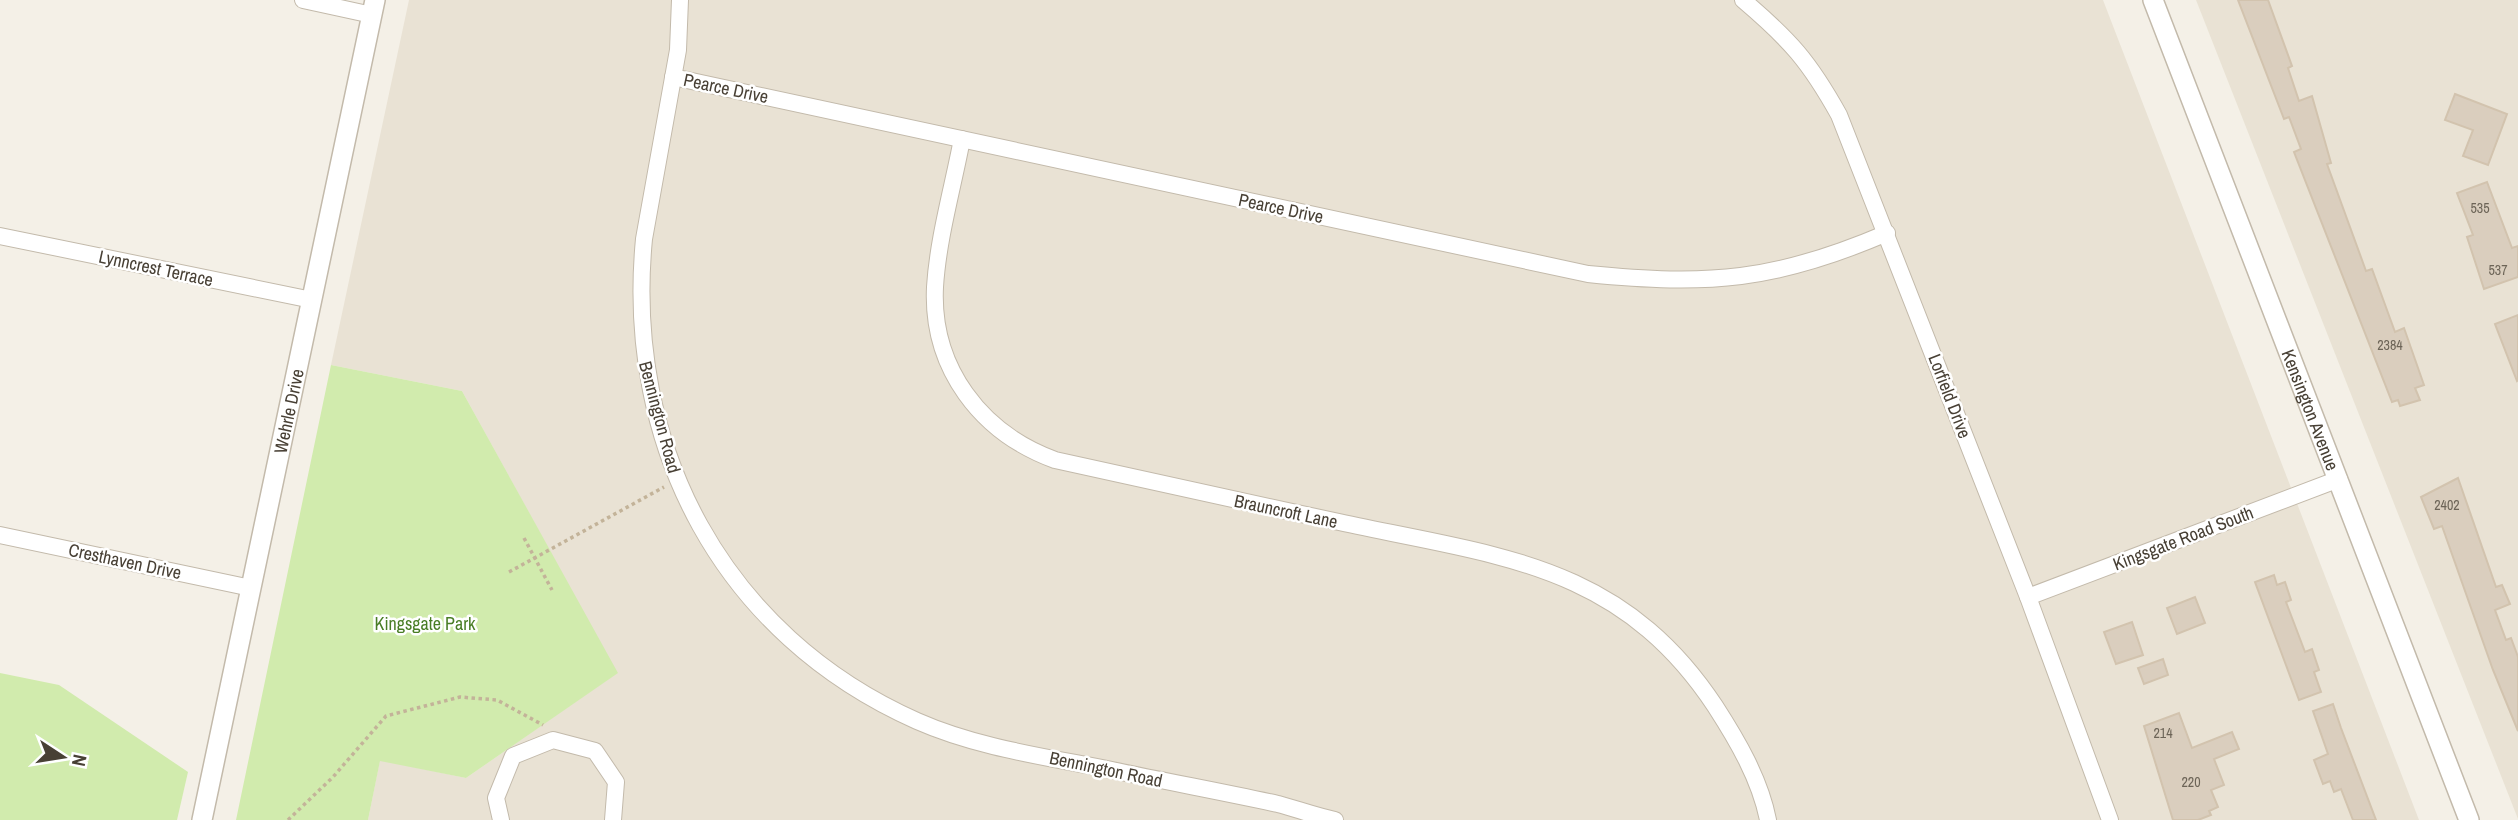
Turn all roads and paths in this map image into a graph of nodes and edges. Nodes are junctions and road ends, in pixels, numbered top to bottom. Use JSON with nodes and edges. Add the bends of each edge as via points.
{"nodes":[{"id":1,"x":303,"y":0,"type":"edge"},
{"id":2,"x":680,"y":0,"type":"edge"},
{"id":3,"x":1743,"y":0,"type":"edge"},
{"id":4,"x":2153,"y":0,"type":"edge"},
{"id":5,"x":374,"y":8,"type":"edge"},
{"id":6,"x":673,"y":77,"type":"junction"},
{"id":7,"x":962,"y":139,"type":"junction"},
{"id":8,"x":1887,"y":233,"type":"junction"},
{"id":9,"x":0,"y":236,"type":"edge"},
{"id":10,"x":312,"y":300,"type":"junction"},
{"id":11,"x":2339,"y":479,"type":"junction"},
{"id":12,"x":676,"y":480,"type":"junction"},
{"id":13,"x":0,"y":535,"type":"edge"},
{"id":14,"x":524,"y":538,"type":"dead end"},
{"id":15,"x":535,"y":557,"type":"junction"},
{"id":16,"x":509,"y":572,"type":"dead end"},
{"id":17,"x":251,"y":588,"type":"junction"},
{"id":18,"x":552,"y":590,"type":"dead end"},
{"id":19,"x":2028,"y":597,"type":"junction"},
{"id":20,"x":553,"y":740,"type":"junction"},
{"id":21,"x":1281,"y":813,"type":"edge"},
{"id":22,"x":202,"y":820,"type":"edge"},
{"id":23,"x":288,"y":820,"type":"edge"},
{"id":24,"x":501,"y":820,"type":"edge"},
{"id":25,"x":613,"y":820,"type":"edge"},
{"id":26,"x":1335,"y":820,"type":"edge"},
{"id":27,"x":1768,"y":820,"type":"edge"},
{"id":28,"x":2110,"y":820,"type":"edge"},
{"id":29,"x":2469,"y":820,"type":"edge"}],
"edges":[{"from":1,"to":5,"type":"street"},
{"from":2,"to":6,"type":"street","name":"Bennington Road"},
{"from":3,"to":8,"type":"street","name":"Lorfield Drive","via":[[1794,45],[1812,68],[1839,115]]},
{"from":4,"to":11,"type":"street","name":"Kensington Avenue"},
{"from":5,"to":10,"type":"street","name":"Wehrle Drive"},
{"from":6,"to":7,"type":"street","name":"Pearce Drive"},
{"from":6,"to":12,"type":"street","name":"Bennington Road","via":[[644,239],[641,320],[652,399]]},
{"from":7,"to":8,"type":"street","name":"Pearce Drive","via":[[1588,274],[1663,281],[1763,275],[1804,266]]},
{"from":7,"to":27,"type":"street","name":"Brauncroft Lane","via":[[937,270],[936,316],[951,372],[985,419],[1007,438],[1055,460],[1514,558],[1588,588],[1651,631],[1699,682],[1753,774]]},
{"from":8,"to":19,"type":"street","name":"Lorfield Drive"},
{"from":9,"to":10,"type":"street","name":"Lynncrest Terrace"},
{"from":10,"to":17,"type":"street","name":"Wehrle Drive"},
{"from":11,"to":19,"type":"street","name":"Kingsgate Road South"},
{"from":11,"to":29,"type":"street","name":"Kensington Avenue"},
{"from":12,"to":15,"type":"path"},
{"from":12,"to":21,"type":"street","name":"Bennington Road","via":[[704,533],[762,610],[796,644],[875,700],[979,743]]},
{"from":13,"to":17,"type":"street","name":"Cresthaven Drive"},
{"from":14,"to":15,"type":"path"},
{"from":15,"to":16,"type":"path"},
{"from":15,"to":18,"type":"path"},
{"from":17,"to":22,"type":"street","name":"Wehrle Drive"},
{"from":19,"to":28,"type":"street","name":"Lorfield Drive"},
{"from":20,"to":23,"type":"path","via":[[543,725],[497,700],[460,697],[386,716]]},
{"from":20,"to":24,"type":"street","via":[[513,756],[496,798]]},
{"from":20,"to":25,"type":"street","via":[[595,751],[617,782]]},
{"from":21,"to":26,"type":"street","name":"Bennington Road"}]}
